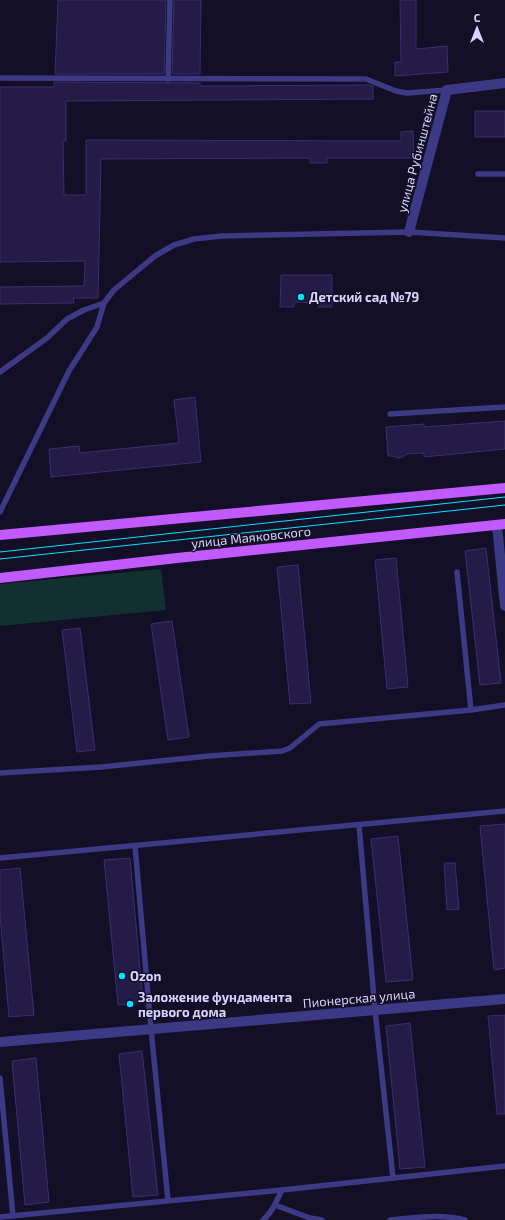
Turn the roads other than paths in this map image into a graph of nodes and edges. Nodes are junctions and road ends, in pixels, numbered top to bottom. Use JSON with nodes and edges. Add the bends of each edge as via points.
{"nodes":[{"id":1,"x":170,"y":0,"type":"edge"},
{"id":2,"x":0,"y":78,"type":"edge"},
{"id":3,"x":168,"y":79,"type":"junction"},
{"id":4,"x":505,"y":83,"type":"edge"},
{"id":5,"x":447,"y":90,"type":"junction"},
{"id":6,"x":478,"y":174,"type":"dead end"},
{"id":7,"x":505,"y":174,"type":"edge"},
{"id":8,"x":409,"y":232,"type":"junction"},
{"id":9,"x":505,"y":238,"type":"edge"},
{"id":10,"x":104,"y":303,"type":"junction"},
{"id":11,"x":0,"y":372,"type":"edge"},
{"id":12,"x":505,"y":407,"type":"edge"},
{"id":13,"x":390,"y":414,"type":"dead end"},
{"id":14,"x":505,"y":488,"type":"edge"},
{"id":15,"x":0,"y":512,"type":"edge"},
{"id":16,"x":501,"y":525,"type":"edge"},
{"id":17,"x":0,"y":536,"type":"edge"},
{"id":18,"x":457,"y":572,"type":"dead end"},
{"id":19,"x":0,"y":578,"type":"edge"},
{"id":20,"x":505,"y":606,"type":"edge"},
{"id":21,"x":505,"y":705,"type":"edge"},
{"id":22,"x":471,"y":710,"type":"junction"},
{"id":23,"x":0,"y":773,"type":"edge"},
{"id":24,"x":505,"y":811,"type":"edge"},
{"id":25,"x":359,"y":825,"type":"junction"},
{"id":26,"x":135,"y":846,"type":"junction"},
{"id":27,"x":0,"y":858,"type":"edge"},
{"id":28,"x":505,"y":999,"type":"edge"},
{"id":29,"x":375,"y":1010,"type":"junction"},
{"id":30,"x":151,"y":1029,"type":"junction"},
{"id":31,"x":0,"y":1042,"type":"edge"},
{"id":32,"x":0,"y":1078,"type":"edge"},
{"id":33,"x":505,"y":1166,"type":"edge"},
{"id":34,"x":393,"y":1178,"type":"junction"},
{"id":35,"x":282,"y":1190,"type":"junction"},
{"id":36,"x":168,"y":1200,"type":"junction"},
{"id":37,"x":275,"y":1204,"type":"junction"},
{"id":38,"x":13,"y":1216,"type":"junction"},
{"id":39,"x":0,"y":1217,"type":"edge"},
{"id":40,"x":263,"y":1220,"type":"edge"},
{"id":41,"x":322,"y":1220,"type":"edge"},
{"id":42,"x":390,"y":1220,"type":"edge"},
{"id":43,"x":465,"y":1220,"type":"edge"}],
"edges":[{"from":1,"to":3,"type":"lane"},
{"from":2,"to":3,"type":"lane"},
{"from":3,"to":5,"type":"lane","via":[[366,79],[407,93]]},
{"from":4,"to":5,"type":"street","name":"улица Рубинштейна"},
{"from":5,"to":8,"type":"street","name":"улица Рубинштейна"},
{"from":6,"to":7,"type":"lane"},
{"from":8,"to":9,"type":"lane"},
{"from":8,"to":10,"type":"lane","via":[[222,236],[194,239],[174,245],[155,256],[114,290]]},
{"from":10,"to":11,"type":"lane","via":[[67,319],[47,338]]},
{"from":10,"to":15,"type":"lane","via":[[97,327],[69,371]]},
{"from":12,"to":13,"type":"lane"},
{"from":14,"to":17,"type":"main road","name":"улица Маяковского"},
{"from":16,"to":19,"type":"main road","name":"улица Маяковского"},
{"from":16,"to":20,"type":"street"},
{"from":18,"to":22,"type":"lane"},
{"from":21,"to":22,"type":"lane"},
{"from":22,"to":23,"type":"lane","via":[[319,724],[290,748],[282,751]]},
{"from":24,"to":25,"type":"lane"},
{"from":25,"to":26,"type":"lane"},
{"from":25,"to":29,"type":"lane"},
{"from":26,"to":27,"type":"lane"},
{"from":26,"to":30,"type":"lane"},
{"from":28,"to":29,"type":"street","name":"Пионерская улица"},
{"from":29,"to":30,"type":"street","name":"Пионерская улица"},
{"from":29,"to":34,"type":"lane"},
{"from":30,"to":31,"type":"street","name":"Пионерская улица"},
{"from":30,"to":36,"type":"lane"},
{"from":32,"to":38,"type":"lane"},
{"from":33,"to":34,"type":"lane"},
{"from":34,"to":35,"type":"lane"},
{"from":35,"to":36,"type":"lane"},
{"from":35,"to":37,"type":"lane"},
{"from":36,"to":38,"type":"lane"},
{"from":37,"to":40,"type":"lane"},
{"from":37,"to":41,"type":"lane"},
{"from":38,"to":39,"type":"lane"},
{"from":42,"to":43,"type":"lane","via":[[439,1216]]}]}
